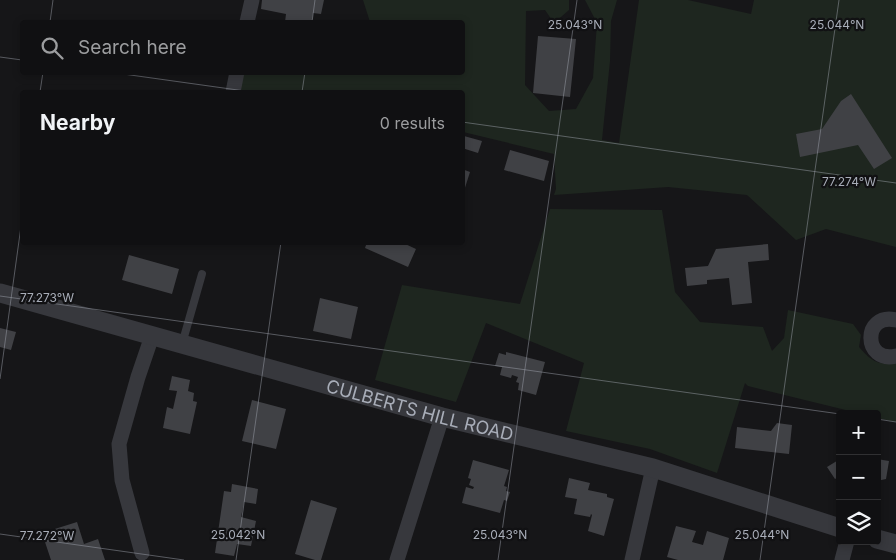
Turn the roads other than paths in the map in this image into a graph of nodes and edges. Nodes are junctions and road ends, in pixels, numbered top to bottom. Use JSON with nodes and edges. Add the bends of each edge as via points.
{"nodes":[{"id":1,"x":252,"y":0,"type":"edge"},
{"id":2,"x":248,"y":20,"type":"edge"},
{"id":3,"x":236,"y":75,"type":"edge"},
{"id":4,"x":232,"y":90,"type":"edge"},
{"id":5,"x":202,"y":274,"type":"dead end"},
{"id":6,"x":0,"y":293,"type":"edge"},
{"id":7,"x":896,"y":320,"type":"edge"},
{"id":8,"x":152,"y":336,"type":"junction"},
{"id":9,"x":182,"y":344,"type":"junction"},
{"id":10,"x":896,"y":356,"type":"edge"},
{"id":11,"x":442,"y":417,"type":"junction"},
{"id":12,"x":652,"y":468,"type":"junction"},
{"id":13,"x":836,"y":527,"type":"edge"},
{"id":14,"x":881,"y":540,"type":"edge"},
{"id":15,"x":896,"y":544,"type":"edge"},
{"id":16,"x":846,"y":545,"type":"edge"},
{"id":17,"x":142,"y":554,"type":"dead end"},
{"id":18,"x":396,"y":560,"type":"edge"},
{"id":19,"x":632,"y":560,"type":"edge"},
{"id":20,"x":842,"y":560,"type":"edge"}],
"edges":[{"from":1,"to":2,"type":"street"},
{"from":3,"to":4,"type":"street"},
{"from":5,"to":9,"type":"lane"},
{"from":6,"to":8,"type":"street","name":"CULBERTS HILL ROAD"},
{"from":7,"to":10,"type":"street","via":[[881,320],[872,328],[870,338],[878,354]]},
{"from":8,"to":9,"type":"street","name":"CULBERTS HILL ROAD"},
{"from":8,"to":17,"type":"street","via":[[119,444],[122,480]]},
{"from":9,"to":11,"type":"street","name":"CULBERTS HILL ROAD"},
{"from":11,"to":12,"type":"street","name":"CULBERTS HILL ROAD"},
{"from":11,"to":18,"type":"street"},
{"from":12,"to":13,"type":"street","name":"CULBERTS HILL ROAD"},
{"from":12,"to":19,"type":"street"},
{"from":14,"to":15,"type":"street"},
{"from":16,"to":20,"type":"street"}]}
